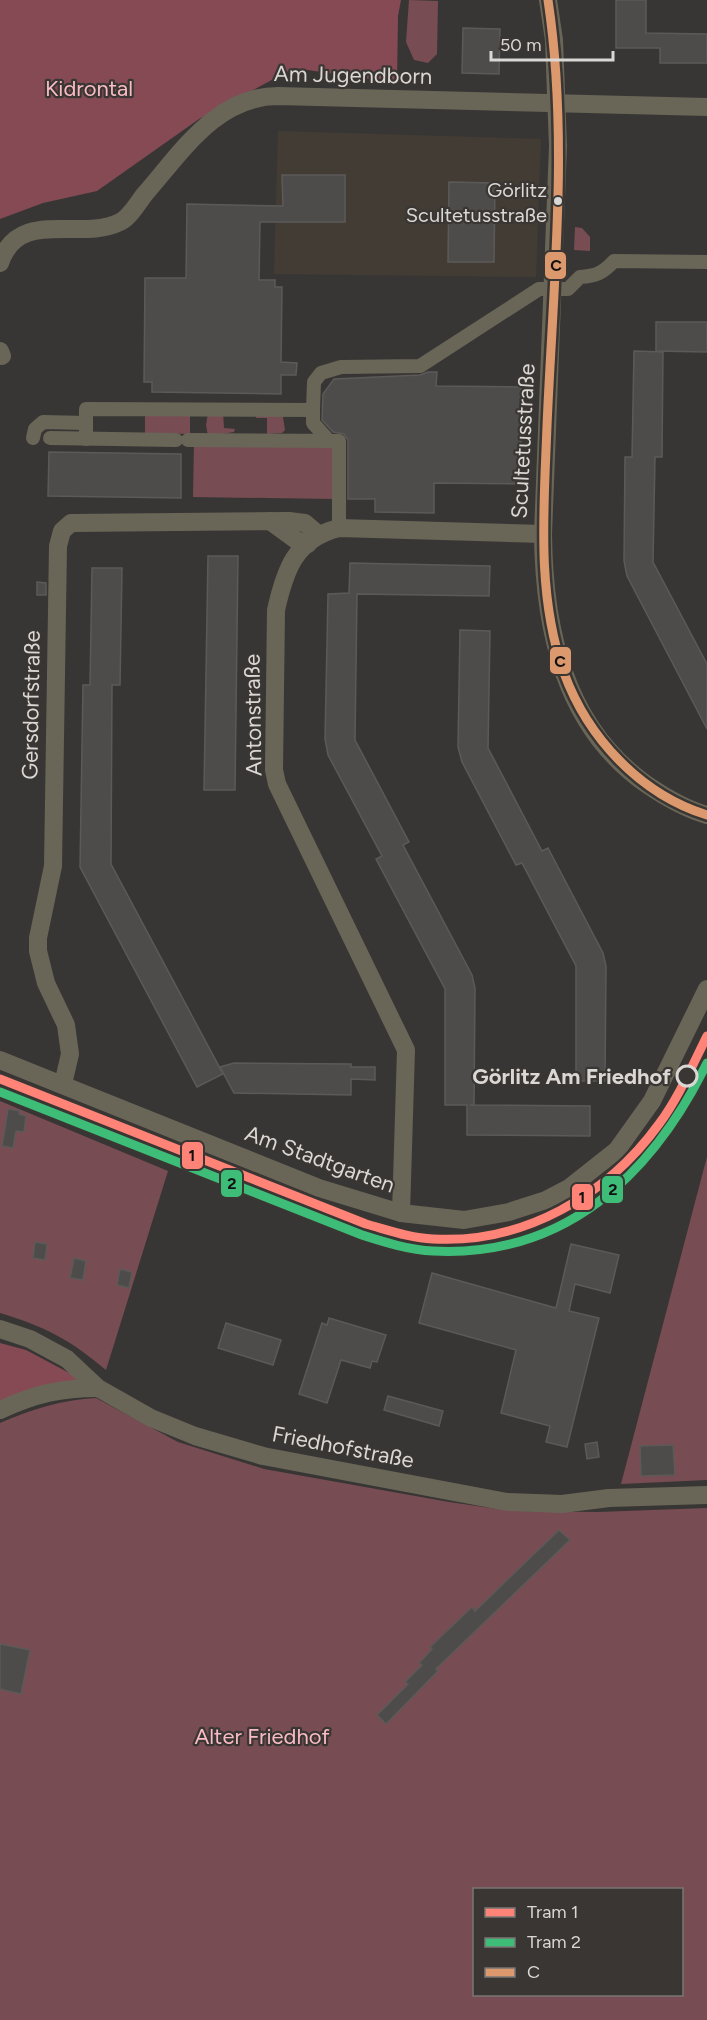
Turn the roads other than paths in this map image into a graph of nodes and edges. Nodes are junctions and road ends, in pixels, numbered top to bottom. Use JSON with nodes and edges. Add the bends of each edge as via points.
{"nodes":[{"id":1,"x":548,"y":0,"type":"edge"},
{"id":2,"x":557,"y":104,"type":"junction"},
{"id":3,"x":707,"y":107,"type":"edge"},
{"id":4,"x":707,"y":262,"type":"edge"},
{"id":5,"x":0,"y":263,"type":"edge"},
{"id":6,"x":554,"y":289,"type":"junction"},
{"id":7,"x":313,"y":410,"type":"junction"},
{"id":8,"x":86,"y":423,"type":"junction"},
{"id":9,"x":33,"y":438,"type":"dead end"},
{"id":10,"x":50,"y":438,"type":"dead end"},
{"id":11,"x":86,"y":439,"type":"junction"},
{"id":12,"x":329,"y":441,"type":"junction"},
{"id":13,"x":339,"y":528,"type":"junction"},
{"id":14,"x":543,"y":534,"type":"junction"},
{"id":15,"x":313,"y":539,"type":"junction"},
{"id":16,"x":707,"y":815,"type":"edge"},
{"id":17,"x":707,"y":989,"type":"edge"},
{"id":18,"x":0,"y":1060,"type":"edge"},
{"id":19,"x":63,"y":1084,"type":"junction"},
{"id":20,"x":401,"y":1213,"type":"junction"},
{"id":21,"x":0,"y":1329,"type":"edge"},
{"id":22,"x":98,"y":1388,"type":"junction"},
{"id":23,"x":0,"y":1410,"type":"edge"},
{"id":24,"x":707,"y":1495,"type":"edge"}],
"edges":[{"from":1,"to":2,"type":"street","name":"Scultetusstraße"},
{"from":2,"to":3,"type":"street","name":"Am Jugendborn"},
{"from":2,"to":5,"type":"street","name":"Am Jugendborn","via":[[278,96],[238,103],[216,116],[121,222],[96,228],[29,230],[6,249]]},
{"from":2,"to":6,"type":"street","name":"Scultetusstraße"},
{"from":4,"to":6,"type":"street","via":[[614,261],[595,276],[579,277],[568,289]]},
{"from":6,"to":7,"type":"street","via":[[539,290],[420,366],[341,367],[321,373],[314,382]]},
{"from":6,"to":14,"type":"street","name":"Scultetusstraße"},
{"from":7,"to":8,"type":"street","via":[[86,409]]},
{"from":7,"to":12,"type":"street","via":[[313,423]]},
{"from":8,"to":9,"type":"street","via":[[43,422],[34,429]]},
{"from":8,"to":11,"type":"street"},
{"from":10,"to":11,"type":"street"},
{"from":11,"to":12,"type":"street"},
{"from":12,"to":13,"type":"street","via":[[339,441]]},
{"from":13,"to":14,"type":"street"},
{"from":13,"to":15,"type":"street"},
{"from":14,"to":16,"type":"street","name":"Scultetusstraße","via":[[543,571],[551,628],[562,672],[583,718],[600,743],[628,771],[666,797]]},
{"from":15,"to":19,"type":"street","name":"Gersdorfstraße","via":[[305,523],[270,521],[71,523],[62,531],[58,546],[53,866],[38,938],[40,967],[66,1025],[70,1054]]},
{"from":15,"to":20,"type":"street","name":"Antonstraße","via":[[287,569],[276,610],[274,770],[277,784],[406,1050]]},
{"from":17,"to":20,"type":"street","name":"Am Stadtgarten","via":[[644,1114],[617,1150],[569,1188],[509,1212],[464,1220]]},
{"from":18,"to":19,"type":"street","name":"Am Stadtgarten"},
{"from":19,"to":20,"type":"street","name":"Am Stadtgarten","via":[[319,1188]]},
{"from":21,"to":22,"type":"street","name":"Friedhofstraße","via":[[30,1339],[67,1359]]},
{"from":22,"to":23,"type":"street","via":[[62,1388]]},
{"from":22,"to":24,"type":"street","name":"Friedhofstraße","via":[[151,1418],[195,1436],[263,1456],[445,1492],[507,1502],[562,1504],[609,1498]]}]}
